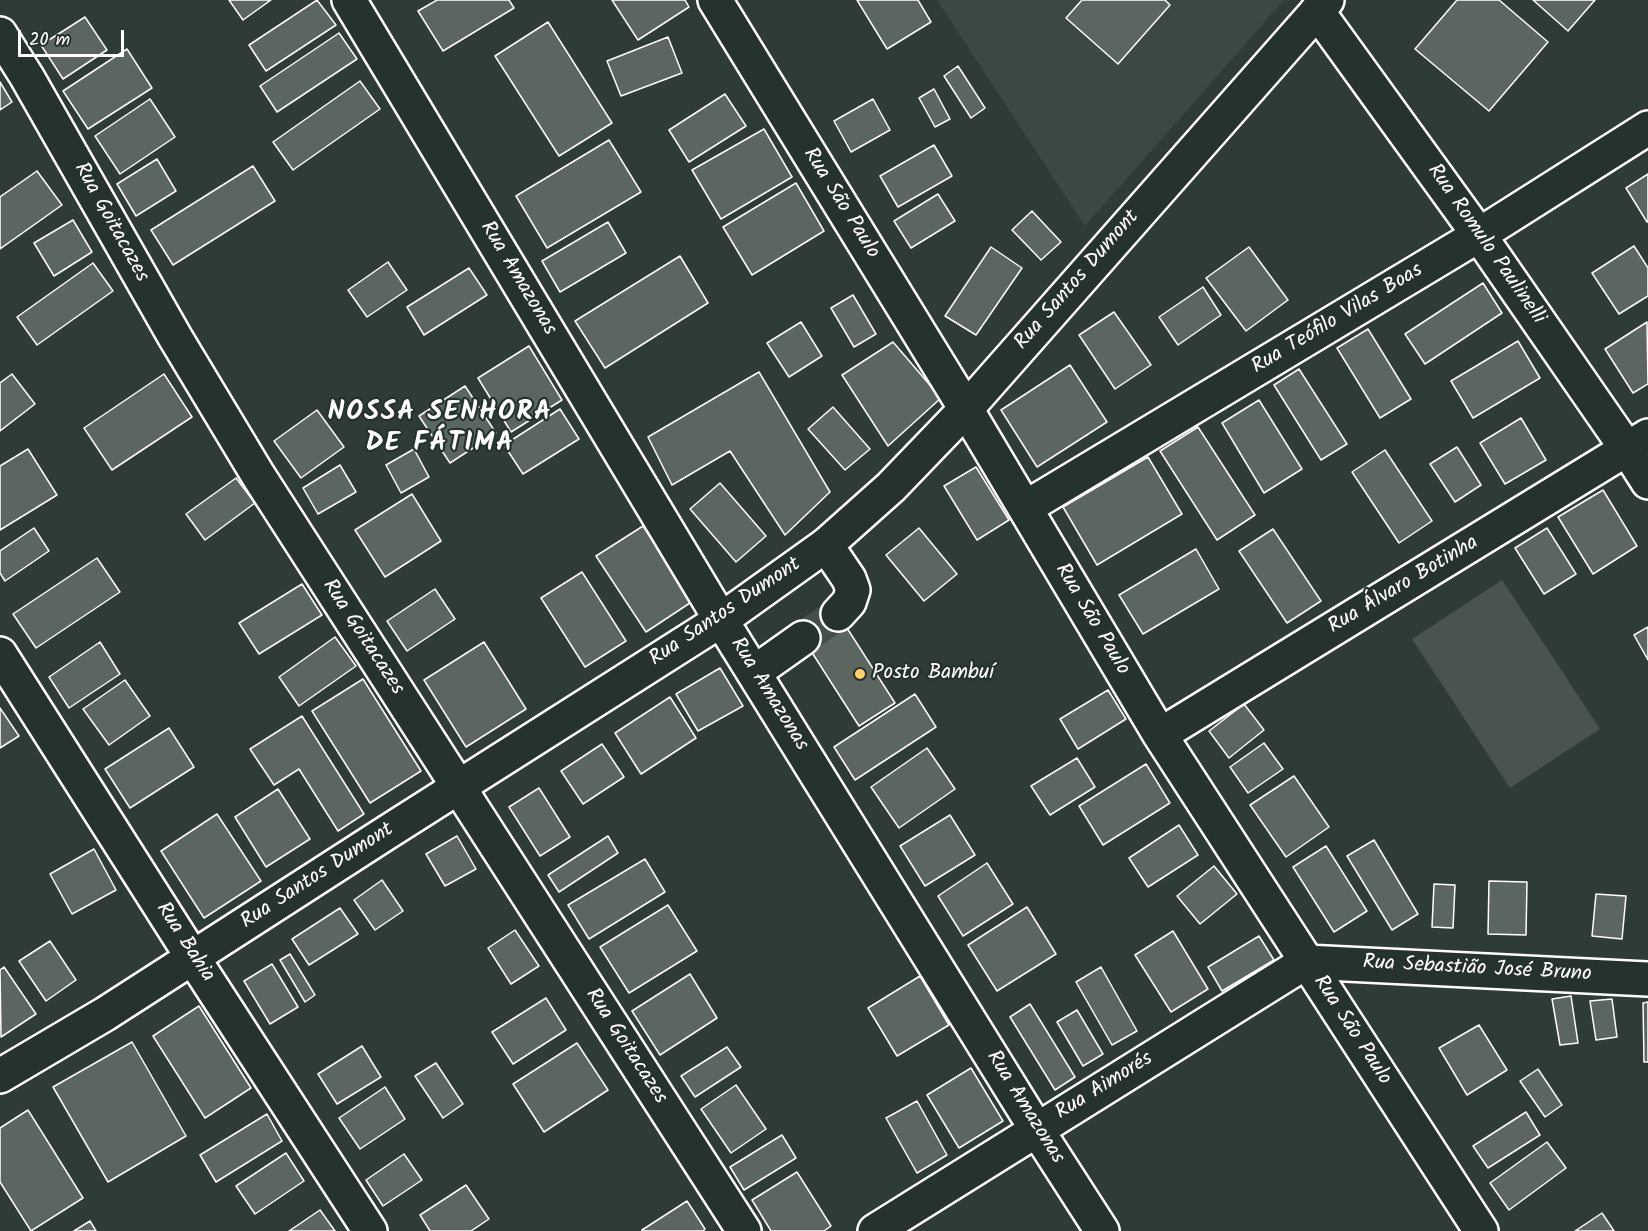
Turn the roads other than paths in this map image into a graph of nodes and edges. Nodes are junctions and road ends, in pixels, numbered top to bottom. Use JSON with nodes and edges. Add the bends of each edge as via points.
{"nodes":[{"id":1,"x":349,"y":0,"type":"edge"},
{"id":2,"x":715,"y":0,"type":"edge"},
{"id":3,"x":1322,"y":6,"type":"edge"},
{"id":4,"x":0,"y":34,"type":"edge"},
{"id":5,"x":1648,"y":128,"type":"edge"},
{"id":6,"x":1479,"y":235,"type":"junction"},
{"id":7,"x":966,"y":409,"type":"junction"},
{"id":8,"x":1637,"y":443,"type":"edge"},
{"id":9,"x":1648,"y":482,"type":"edge"},
{"id":10,"x":1025,"y":508,"type":"junction"},
{"id":11,"x":826,"y":545,"type":"junction"},
{"id":12,"x":838,"y":614,"type":"tunnel mouth"},
{"id":13,"x":721,"y":620,"type":"junction"},
{"id":14,"x":803,"y":638,"type":"tunnel mouth"},
{"id":15,"x":0,"y":654,"type":"edge"},
{"id":16,"x":755,"y":672,"type":"junction"},
{"id":17,"x":1160,"y":735,"type":"junction"},
{"id":18,"x":458,"y":788,"type":"junction"},
{"id":19,"x":193,"y":958,"type":"junction"},
{"id":20,"x":1306,"y":962,"type":"junction"},
{"id":21,"x":1648,"y":979,"type":"edge"},
{"id":22,"x":0,"y":1076,"type":"edge"},
{"id":23,"x":1037,"y":1130,"type":"junction"},
{"id":24,"x":370,"y":1231,"type":"edge"},
{"id":25,"x":744,"y":1231,"type":"edge"},
{"id":26,"x":875,"y":1231,"type":"edge"},
{"id":27,"x":1102,"y":1231,"type":"edge"},
{"id":28,"x":1481,"y":1231,"type":"edge"}],
"edges":[{"from":1,"to":13,"type":"street","name":"Rua Amazonas"},
{"from":2,"to":7,"type":"street","name":"Rua São Paulo"},
{"from":3,"to":6,"type":"street","name":"Rua Romulo Paulinelli"},
{"from":3,"to":7,"type":"street","name":"Rua Santos Dumont"},
{"from":4,"to":18,"type":"street","name":"Rua Goitacazes","via":[[192,367]]},
{"from":5,"to":6,"type":"street","name":"Rua Teófilo Vilas Boas"},
{"from":6,"to":8,"type":"street","name":"Rua Romulo Paulinelli"},
{"from":6,"to":10,"type":"street","name":"Rua Teófilo Vilas Boas"},
{"from":7,"to":10,"type":"street","name":"Rua São Paulo"},
{"from":7,"to":11,"type":"street","name":"Rua Santos Dumont","via":[[891,487]]},
{"from":8,"to":9,"type":"street","name":"Rua Romulo Paulinelli"},
{"from":8,"to":17,"type":"street","name":"Rua Álvaro Botinha"},
{"from":10,"to":17,"type":"street","name":"Rua São Paulo"},
{"from":11,"to":12,"type":"street","via":[[853,590]]},
{"from":11,"to":13,"type":"street","name":"Rua Santos Dumont"},
{"from":13,"to":16,"type":"street","name":"Rua Amazonas"},
{"from":13,"to":18,"type":"street","name":"Rua Santos Dumont"},
{"from":14,"to":16,"type":"street"},
{"from":15,"to":19,"type":"street","name":"Rua Bahia"},
{"from":16,"to":23,"type":"street","name":"Rua Amazonas"},
{"from":17,"to":20,"type":"street","name":"Rua São Paulo"},
{"from":18,"to":19,"type":"street","name":"Rua Santos Dumont"},
{"from":18,"to":25,"type":"street","name":"Rua Goitacazes"},
{"from":19,"to":22,"type":"street","name":"Rua Santos Dumont"},
{"from":19,"to":24,"type":"street","name":"Rua Bahia"},
{"from":20,"to":21,"type":"street","name":"Rua Sebastião José Bruno"},
{"from":20,"to":23,"type":"street","name":"Rua Aimorés"},
{"from":20,"to":28,"type":"street","name":"Rua São Paulo"},
{"from":23,"to":26,"type":"street","name":"Rua Aimorés"},
{"from":23,"to":27,"type":"street","name":"Rua Amazonas"}]}
